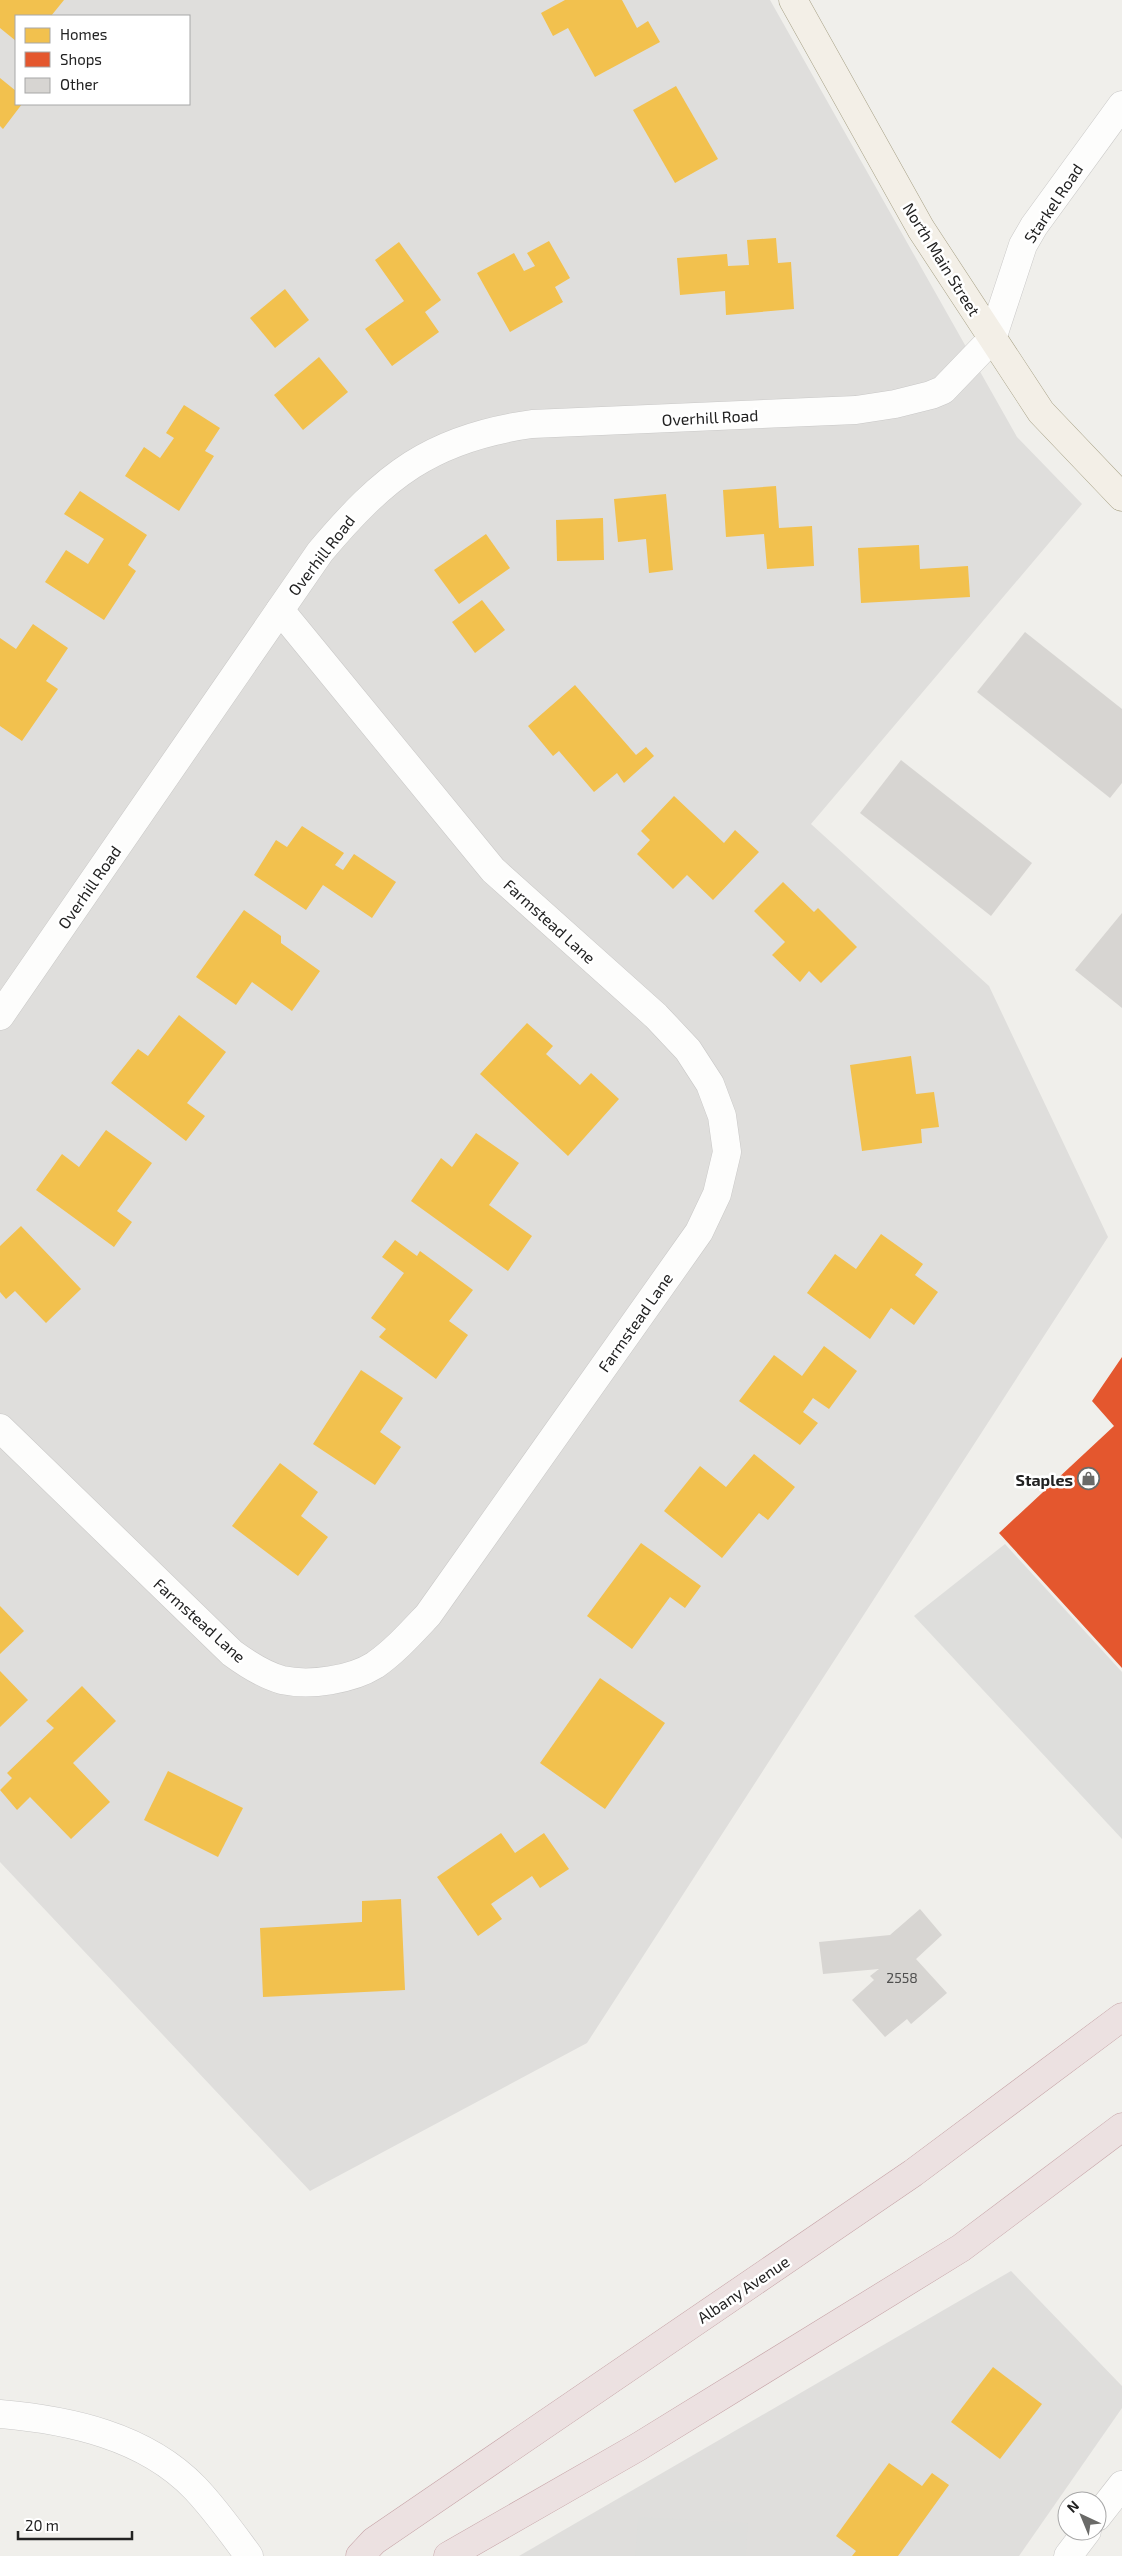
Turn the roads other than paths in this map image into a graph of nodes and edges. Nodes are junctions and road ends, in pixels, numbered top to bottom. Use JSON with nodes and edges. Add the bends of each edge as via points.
{"nodes":[{"id":1,"x":793,"y":0,"type":"edge"},
{"id":2,"x":1122,"y":105,"type":"edge"},
{"id":3,"x":992,"y":339,"type":"junction"},
{"id":4,"x":1122,"y":497,"type":"edge"},
{"id":5,"x":280,"y":610,"type":"junction"},
{"id":6,"x":0,"y":1016,"type":"edge"},
{"id":7,"x":0,"y":1428,"type":"edge"},
{"id":8,"x":1122,"y":2017,"type":"edge"},
{"id":9,"x":1122,"y":2127,"type":"edge"},
{"id":10,"x":0,"y":2414,"type":"edge"},
{"id":11,"x":1122,"y":2485,"type":"edge"},
{"id":12,"x":1107,"y":2504,"type":"edge"},
{"id":13,"x":1079,"y":2541,"type":"edge"},
{"id":14,"x":249,"y":2556,"type":"edge"},
{"id":15,"x":360,"y":2556,"type":"edge"},
{"id":16,"x":448,"y":2556,"type":"edge"},
{"id":17,"x":1068,"y":2556,"type":"edge"}],
"edges":[{"from":1,"to":3,"type":"main road","name":"North Main Street","via":[[921,230]]},
{"from":2,"to":3,"type":"street","name":"Starkel Road","via":[[1023,245]]},
{"from":3,"to":4,"type":"main road","name":"North Main Street","via":[[1041,412]]},
{"from":3,"to":5,"type":"street","name":"Overhill Road","via":[[943,390],[895,404],[856,410],[532,424],[459,440],[388,481],[353,513],[320,552]]},
{"from":5,"to":6,"type":"street","name":"Overhill Road"},
{"from":5,"to":7,"type":"street","name":"Farmstead Lane","via":[[493,870],[656,1016],[688,1050],[710,1084],[722,1116],[727,1152],[717,1194],[698,1232],[428,1615],[403,1643],[374,1666],[344,1678],[313,1682],[283,1680],[254,1668],[232,1653]]},
{"from":8,"to":15,"type":"highway","name":"Albany Avenue","via":[[913,2173],[382,2535]]},
{"from":9,"to":16,"type":"highway","via":[[962,2248],[638,2447]]},
{"from":10,"to":14,"type":"street","via":[[38,2418],[116,2437],[146,2452],[174,2469],[195,2488]]},
{"from":11,"to":12,"type":"street"},
{"from":13,"to":17,"type":"street"}]}
